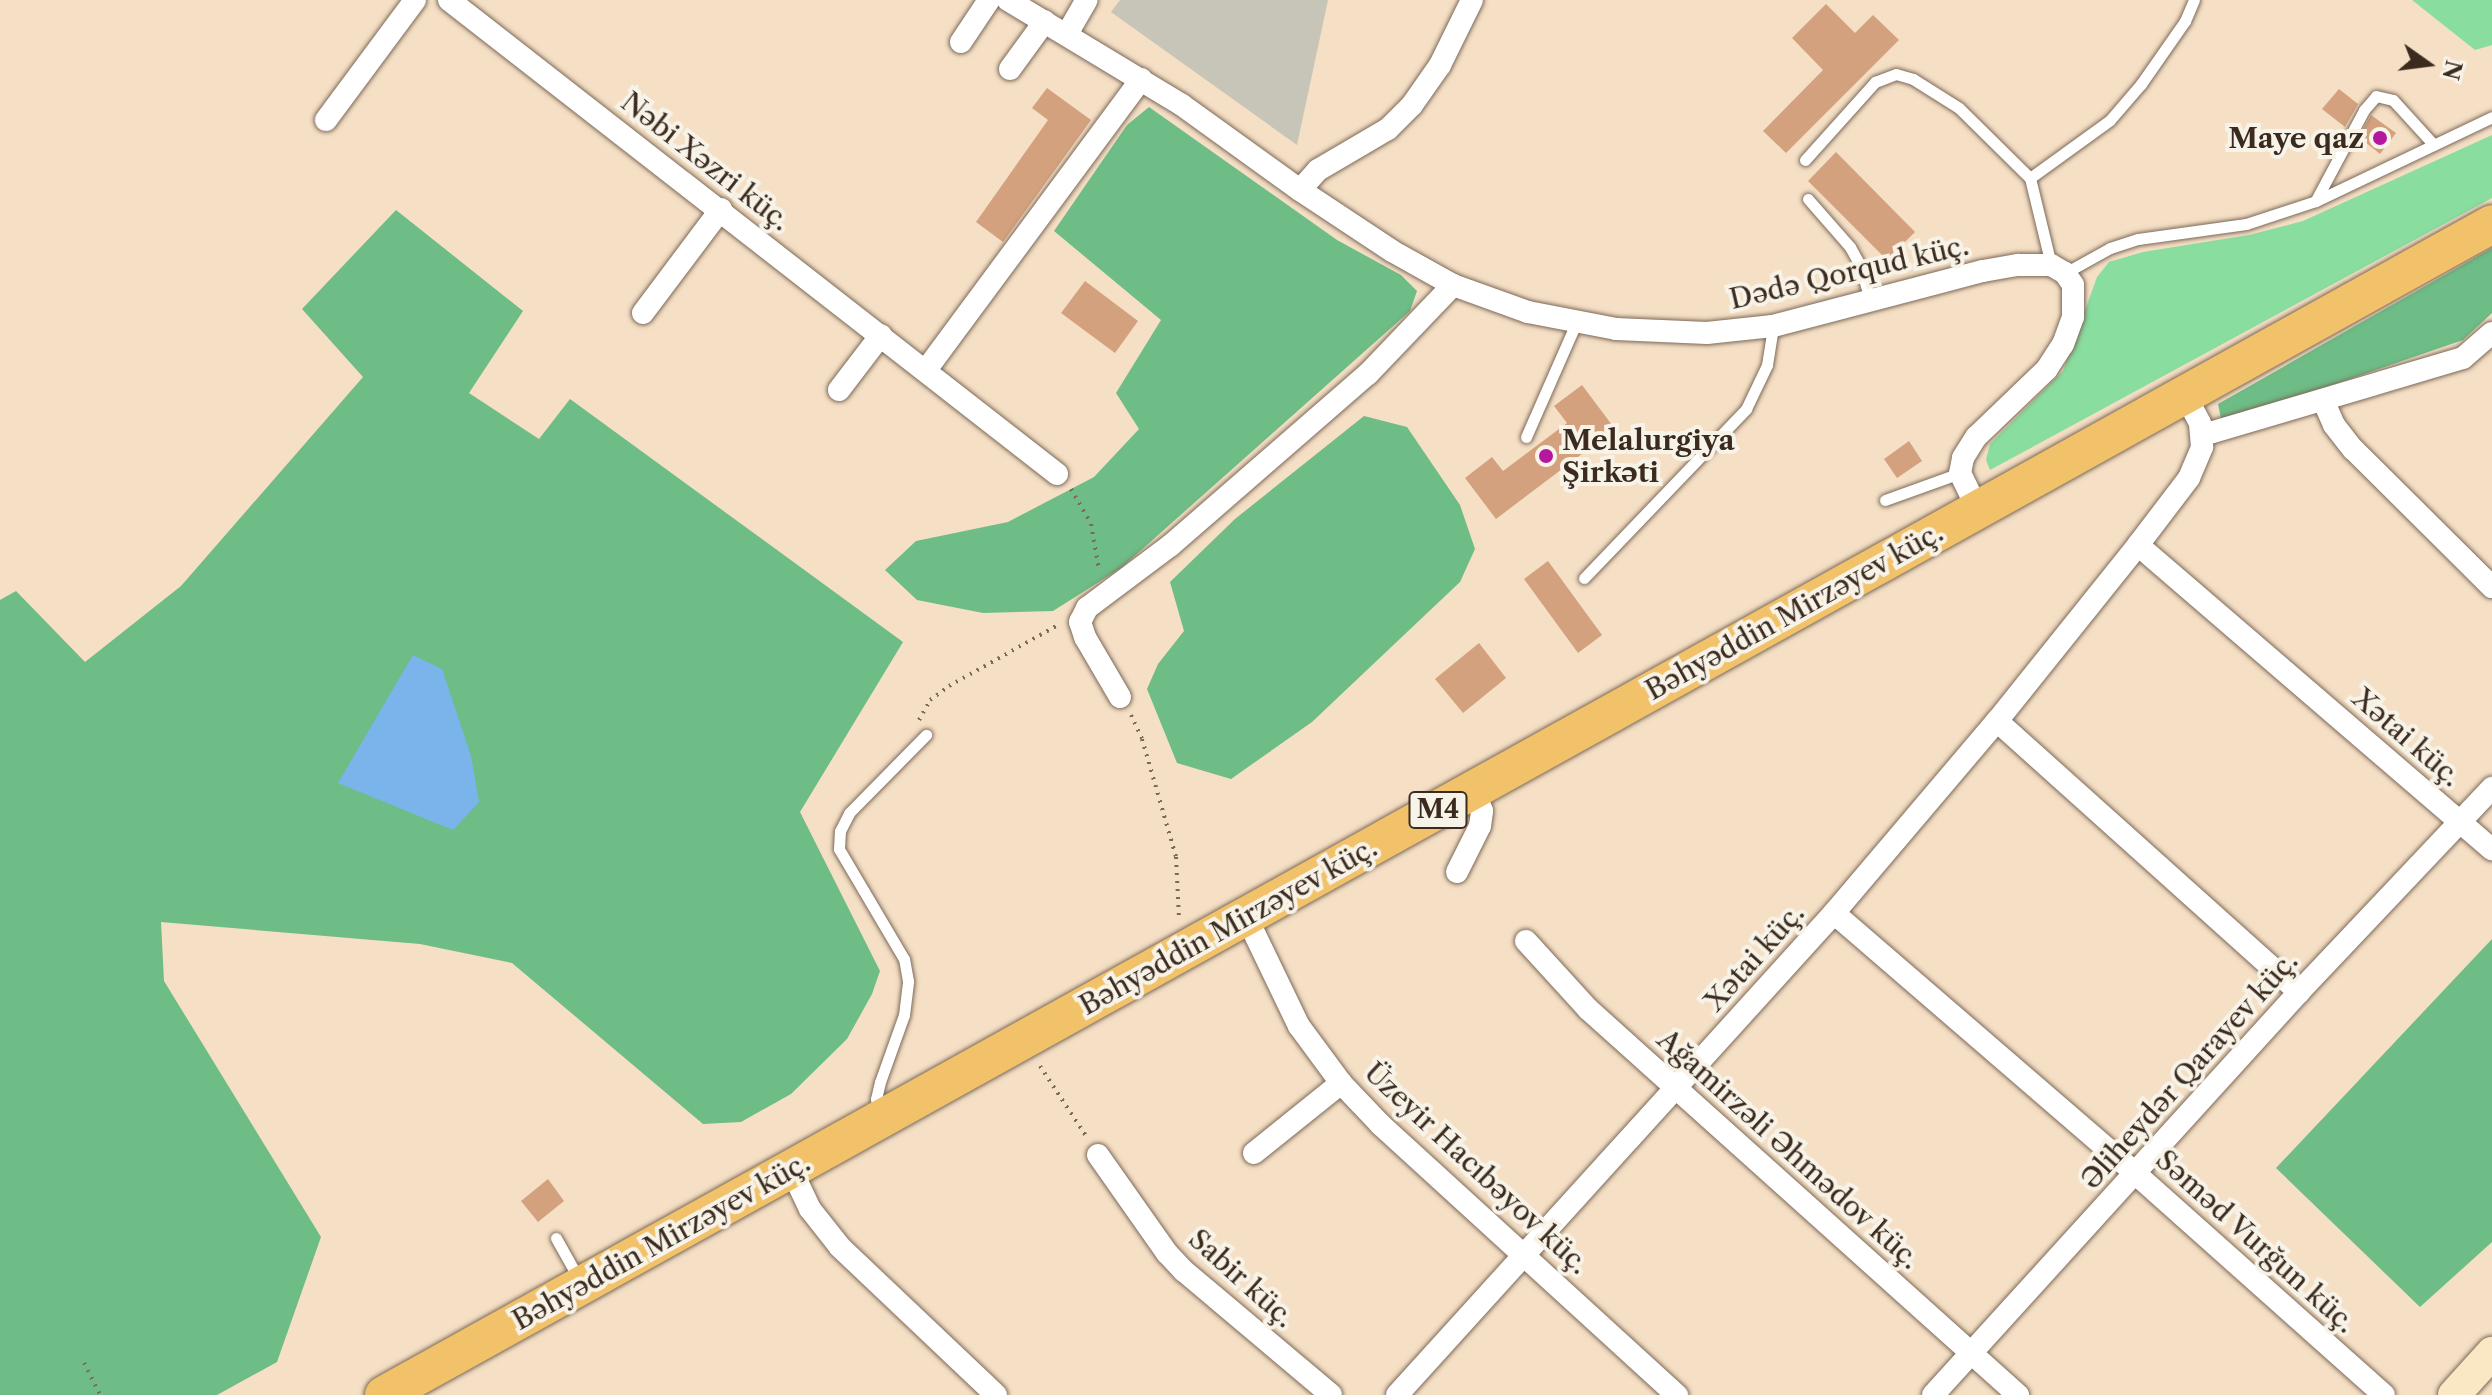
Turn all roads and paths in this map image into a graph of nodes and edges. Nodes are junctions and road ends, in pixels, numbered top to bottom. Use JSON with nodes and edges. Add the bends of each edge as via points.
{"nodes":[{"id":1,"x":415,"y":0,"type":"edge"},
{"id":2,"x":449,"y":0,"type":"edge"},
{"id":3,"x":989,"y":0,"type":"edge"},
{"id":4,"x":1008,"y":0,"type":"edge"},
{"id":5,"x":1087,"y":0,"type":"edge"},
{"id":6,"x":1472,"y":0,"type":"edge"},
{"id":7,"x":2194,"y":0,"type":"edge"},
{"id":8,"x":1045,"y":21,"type":"junction"},
{"id":9,"x":1067,"y":34,"type":"junction"},
{"id":10,"x":961,"y":42,"type":"dead end"},
{"id":11,"x":1010,"y":69,"type":"dead end"},
{"id":12,"x":1141,"y":79,"type":"junction"},
{"id":13,"x":2492,"y":117,"type":"edge"},
{"id":14,"x":326,"y":120,"type":"dead end"},
{"id":15,"x":2433,"y":144,"type":"junction"},
{"id":16,"x":1805,"y":160,"type":"dead end"},
{"id":17,"x":2030,"y":178,"type":"junction"},
{"id":18,"x":1300,"y":190,"type":"junction"},
{"id":19,"x":1808,"y":199,"type":"dead end"},
{"id":20,"x":2316,"y":201,"type":"junction"},
{"id":21,"x":721,"y":209,"type":"junction"},
{"id":22,"x":2492,"y":224,"type":"edge"},
{"id":23,"x":2058,"y":269,"type":"junction"},
{"id":24,"x":1453,"y":285,"type":"junction"},
{"id":25,"x":1870,"y":301,"type":"junction"},
{"id":26,"x":643,"y":313,"type":"dead end"},
{"id":27,"x":1576,"y":323,"type":"junction"},
{"id":28,"x":1773,"y":326,"type":"junction"},
{"id":29,"x":881,"y":335,"type":"junction"},
{"id":30,"x":2491,"y":335,"type":"edge"},
{"id":31,"x":926,"y":370,"type":"junction"},
{"id":32,"x":839,"y":390,"type":"dead end"},
{"id":33,"x":2185,"y":395,"type":"junction"},
{"id":34,"x":2323,"y":400,"type":"junction"},
{"id":35,"x":2203,"y":435,"type":"junction"},
{"id":36,"x":1526,"y":437,"type":"dead end"},
{"id":37,"x":1960,"y":473,"type":"junction"},
{"id":38,"x":1057,"y":474,"type":"joint"},
{"id":39,"x":1885,"y":500,"type":"dead end"},
{"id":40,"x":1977,"y":508,"type":"junction"},
{"id":41,"x":2138,"y":545,"type":"junction"},
{"id":42,"x":1584,"y":578,"type":"dead end"},
{"id":43,"x":2492,"y":587,"type":"edge"},
{"id":44,"x":1103,"y":596,"type":"junction"},
{"id":45,"x":1080,"y":622,"type":"junction"},
{"id":46,"x":1120,"y":697,"type":"joint"},
{"id":47,"x":1997,"y":721,"type":"junction"},
{"id":48,"x":923,"y":738,"type":"joint"},
{"id":49,"x":2492,"y":788,"type":"edge"},
{"id":50,"x":1474,"y":790,"type":"junction"},
{"id":51,"x":2460,"y":822,"type":"junction"},
{"id":52,"x":2492,"y":849,"type":"edge"},
{"id":53,"x":1457,"y":872,"type":"dead end"},
{"id":54,"x":1834,"y":913,"type":"junction"},
{"id":55,"x":1246,"y":916,"type":"junction"},
{"id":56,"x":1526,"y":941,"type":"dead end"},
{"id":57,"x":1191,"y":946,"type":"junction"},
{"id":58,"x":2299,"y":992,"type":"junction"},
{"id":59,"x":1022,"y":1038,"type":"junction"},
{"id":60,"x":1341,"y":1083,"type":"junction"},
{"id":61,"x":1676,"y":1087,"type":"junction"},
{"id":62,"x":882,"y":1116,"type":"junction"},
{"id":63,"x":1254,"y":1153,"type":"dead end"},
{"id":64,"x":1098,"y":1155,"type":"joint"},
{"id":65,"x":791,"y":1169,"type":"junction"},
{"id":66,"x":2136,"y":1174,"type":"junction"},
{"id":67,"x":556,"y":1238,"type":"dead end"},
{"id":68,"x":1525,"y":1255,"type":"junction"},
{"id":69,"x":582,"y":1285,"type":"junction"},
{"id":70,"x":1971,"y":1353,"type":"junction"},
{"id":71,"x":2492,"y":1353,"type":"edge"},
{"id":72,"x":84,"y":1363,"type":"dead end"},
{"id":73,"x":984,"y":1391,"type":"edge"},
{"id":74,"x":100,"y":1395,"type":"edge"},
{"id":75,"x":384,"y":1395,"type":"edge"},
{"id":76,"x":1331,"y":1395,"type":"edge"},
{"id":77,"x":1397,"y":1395,"type":"edge"},
{"id":78,"x":1677,"y":1395,"type":"edge"},
{"id":79,"x":1933,"y":1395,"type":"edge"},
{"id":80,"x":2018,"y":1395,"type":"edge"},
{"id":81,"x":2384,"y":1395,"type":"edge"},
{"id":82,"x":2454,"y":1395,"type":"edge"}],
"edges":[{"from":1,"to":14,"type":"street"},
{"from":2,"to":21,"type":"street","name":"Nəbi Xəzri küç."},
{"from":3,"to":10,"type":"street"},
{"from":4,"to":8,"type":"street","name":"Dədə Qorqud küç."},
{"from":5,"to":9,"type":"street"},
{"from":6,"to":18,"type":"street","via":[[1440,65],[1412,105],[1388,129],[1318,170]]},
{"from":7,"to":17,"type":"lane","via":[[2141,84],[2110,120]]},
{"from":8,"to":9,"type":"street","name":"Dədə Qorqud küç."},
{"from":8,"to":11,"type":"street"},
{"from":9,"to":12,"type":"street","name":"Dədə Qorqud küç."},
{"from":12,"to":18,"type":"street","name":"Dədə Qorqud küç."},
{"from":12,"to":31,"type":"street"},
{"from":13,"to":15,"type":"lane"},
{"from":15,"to":20,"type":"lane"},
{"from":15,"to":20,"type":"lane","via":[[2393,100],[2376,96]]},
{"from":16,"to":17,"type":"lane","via":[[1875,82],[1896,74],[1959,108]]},
{"from":17,"to":23,"type":"lane"},
{"from":18,"to":24,"type":"street","name":"Dədə Qorqud küç."},
{"from":19,"to":25,"type":"lane","via":[[1850,247]]},
{"from":20,"to":23,"type":"lane","via":[[2246,224],[2138,239]]},
{"from":21,"to":26,"type":"street"},
{"from":21,"to":29,"type":"street","name":"Nəbi Xəzri küç."},
{"from":22,"to":33,"type":"highway","name":"Bəhyəddin Mirzəyev küç.","number":"M4"},
{"from":23,"to":25,"type":"street","name":"Dədə Qorqud küç.","via":[[2018,265]]},
{"from":23,"to":37,"type":"street","via":[[2073,285],[2075,301],[2063,344],[2025,393],[1976,437]]},
{"from":24,"to":27,"type":"street","name":"Dədə Qorqud küç."},
{"from":24,"to":44,"type":"street","via":[[1368,374],[1171,545]]},
{"from":25,"to":28,"type":"street","name":"Dədə Qorqud küç."},
{"from":27,"to":28,"type":"street","name":"Dədə Qorqud küç.","via":[[1707,333]]},
{"from":27,"to":36,"type":"lane"},
{"from":28,"to":42,"type":"lane","via":[[1767,365],[1746,409]]},
{"from":29,"to":31,"type":"street","name":"Nəbi Xəzri küç."},
{"from":29,"to":32,"type":"street"},
{"from":30,"to":34,"type":"street","via":[[2463,358]]},
{"from":31,"to":38,"type":"street","name":"Nəbi Xəzri küç."},
{"from":33,"to":35,"type":"street"},
{"from":33,"to":40,"type":"highway","name":"Bəhyəddin Mirzəyev küç.","number":"M4"},
{"from":34,"to":35,"type":"street"},
{"from":34,"to":43,"type":"street","via":[[2353,449]]},
{"from":35,"to":41,"type":"street","name":"Xətai küç.","via":[[2189,478]]},
{"from":37,"to":39,"type":"lane"},
{"from":37,"to":40,"type":"street"},
{"from":38,"to":44,"type":"path","via":[[1079,499],[1091,524]]},
{"from":40,"to":50,"type":"highway","name":"Bəhyəddin Mirzəyev küç.","number":"M4"},
{"from":41,"to":47,"type":"street","name":"Xətai küç."},
{"from":41,"to":51,"type":"street","name":"Xətai küç."},
{"from":44,"to":45,"type":"street","via":[[1087,608]]},
{"from":45,"to":46,"type":"street"},
{"from":45,"to":48,"type":"path","via":[[1062,623],[930,700],[920,714]]},
{"from":46,"to":57,"type":"path","via":[[1142,739],[1176,857],[1178,921]]},
{"from":47,"to":54,"type":"street","name":"Xətai küç."},
{"from":47,"to":58,"type":"street"},
{"from":48,"to":62,"type":"lane","via":[[849,813],[840,831],[839,849],[904,959],[908,981],[904,1015],[876,1099]]},
{"from":49,"to":51,"type":"street","name":"Əliheydər Qarayev küç."},
{"from":50,"to":53,"type":"street","via":[[1482,811],[1480,826]]},
{"from":50,"to":55,"type":"highway","name":"Bəhyəddin Mirzəyev küç.","number":"M4"},
{"from":51,"to":52,"type":"street","name":"Xətai küç."},
{"from":51,"to":58,"type":"street","name":"Əliheydər Qarayev küç."},
{"from":54,"to":61,"type":"street","name":"Xətai küç."},
{"from":54,"to":66,"type":"street","name":"Səməd Vurğun küç."},
{"from":55,"to":57,"type":"highway","name":"Bəhyəddin Mirzəyev küç.","number":"M4"},
{"from":55,"to":60,"type":"street","name":"Üzeyir Hacıbəyov küç.","via":[[1299,1026]]},
{"from":56,"to":61,"type":"street","name":"Ağamirzəli Əhmədov küç.","via":[[1578,999]]},
{"from":57,"to":59,"type":"highway","name":"Bəhyəddin Mirzəyev küç.","number":"M4"},
{"from":58,"to":66,"type":"street","name":"Əliheydər Qarayev küç."},
{"from":59,"to":62,"type":"highway","name":"Bəhyəddin Mirzəyev küç.","number":"M4"},
{"from":59,"to":64,"type":"path"},
{"from":60,"to":63,"type":"street"},
{"from":60,"to":68,"type":"street","name":"Üzeyir Hacıbəyov küç."},
{"from":61,"to":68,"type":"street","name":"Xətai küç."},
{"from":61,"to":70,"type":"street","name":"Ağamirzəli Əhmədov küç."},
{"from":62,"to":65,"type":"highway","name":"Bəhyəddin Mirzəyev küç.","number":"M4"},
{"from":64,"to":76,"type":"street","name":"Sabir küç.","via":[[1184,1271]]},
{"from":65,"to":69,"type":"highway","name":"Bəhyəddin Mirzəyev küç.","number":"M4"},
{"from":65,"to":73,"type":"street","via":[[825,1231]]},
{"from":66,"to":70,"type":"street","name":"Əliheydər Qarayev küç."},
{"from":66,"to":81,"type":"street","name":"Səməd Vurğun küç."},
{"from":67,"to":69,"type":"lane"},
{"from":68,"to":77,"type":"street","name":"Xətai küç."},
{"from":68,"to":78,"type":"street","name":"Üzeyir Hacıbəyov küç."},
{"from":69,"to":75,"type":"highway","name":"Bəhyəddin Mirzəyev küç.","number":"M4"},
{"from":70,"to":79,"type":"street","name":"Əliheydər Qarayev küç."},
{"from":70,"to":80,"type":"street","name":"Ağamirzəli Əhmədov küç."},
{"from":71,"to":82,"type":"main road"},
{"from":72,"to":74,"type":"path"}]}
